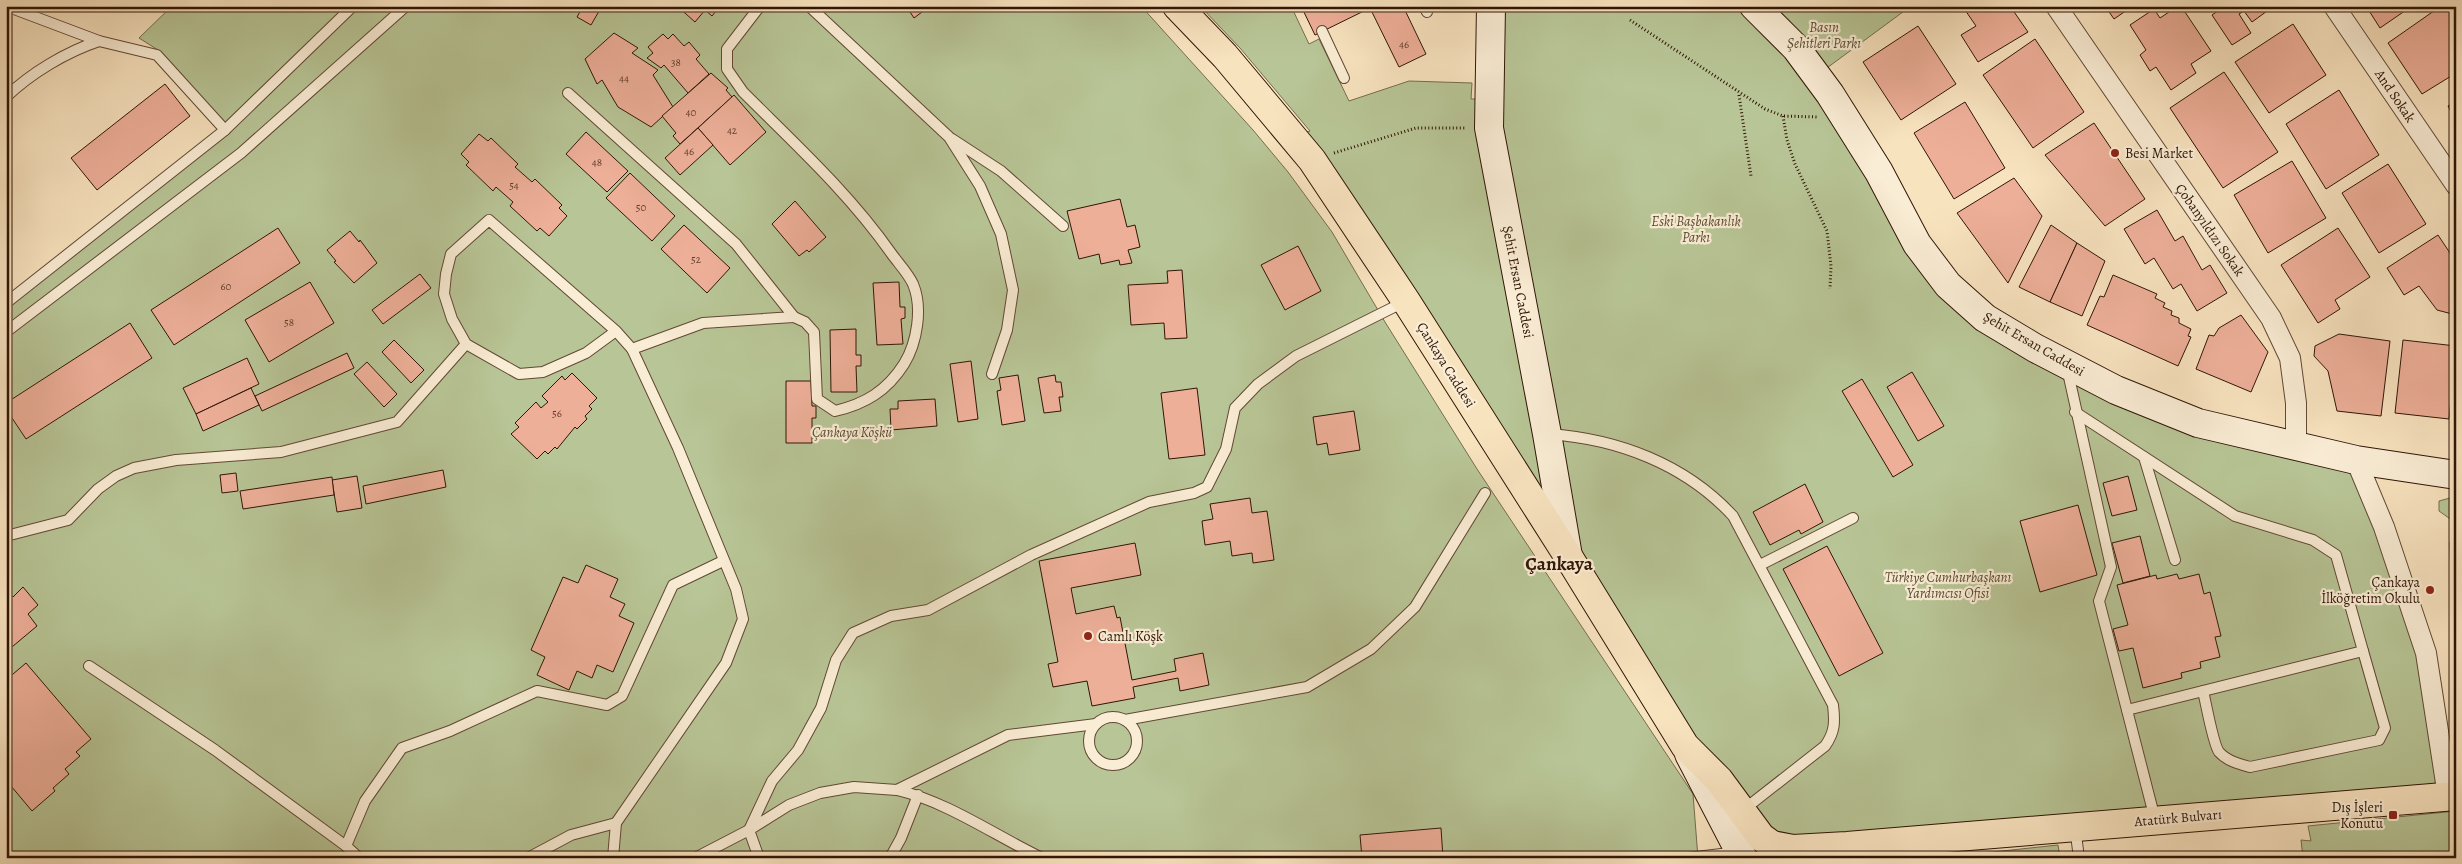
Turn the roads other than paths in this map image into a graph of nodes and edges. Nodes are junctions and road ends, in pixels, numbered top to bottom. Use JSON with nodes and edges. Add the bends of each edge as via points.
{"nodes":[{"id":1,"x":6,"y":6,"type":"edge"},
{"id":2,"x":352,"y":6,"type":"edge"},
{"id":3,"x":406,"y":6,"type":"edge"},
{"id":4,"x":760,"y":6,"type":"edge"},
{"id":5,"x":809,"y":6,"type":"edge"},
{"id":6,"x":1177,"y":6,"type":"edge"},
{"id":7,"x":1491,"y":6,"type":"edge"},
{"id":8,"x":1754,"y":6,"type":"edge"},
{"id":9,"x":2056,"y":6,"type":"edge"},
{"id":10,"x":2334,"y":6,"type":"edge"},
{"id":11,"x":1322,"y":31,"type":"dead end"},
{"id":12,"x":99,"y":41,"type":"junction"},
{"id":13,"x":1344,"y":78,"type":"dead end"},
{"id":14,"x":568,"y":93,"type":"dead end"},
{"id":15,"x":6,"y":97,"type":"edge"},
{"id":16,"x":224,"y":130,"type":"junction"},
{"id":17,"x":949,"y":137,"type":"junction"},
{"id":18,"x":2456,"y":185,"type":"edge"},
{"id":19,"x":1063,"y":226,"type":"dead end"},
{"id":20,"x":1406,"y":301,"type":"junction"},
{"id":21,"x":6,"y":303,"type":"edge"},
{"id":22,"x":794,"y":317,"type":"junction"},
{"id":23,"x":616,"y":331,"type":"junction"},
{"id":24,"x":6,"y":332,"type":"edge"},
{"id":25,"x":466,"y":344,"type":"junction"},
{"id":26,"x":632,"y":349,"type":"junction"},
{"id":27,"x":2066,"y":364,"type":"junction"},
{"id":28,"x":992,"y":374,"type":"dead end"},
{"id":29,"x":2075,"y":412,"type":"junction"},
{"id":30,"x":1547,"y":434,"type":"junction"},
{"id":31,"x":2296,"y":447,"type":"junction"},
{"id":32,"x":2144,"y":457,"type":"junction"},
{"id":33,"x":2356,"y":460,"type":"junction"},
{"id":34,"x":2456,"y":475,"type":"edge"},
{"id":35,"x":1485,"y":493,"type":"dead end"},
{"id":36,"x":1853,"y":518,"type":"dead end"},
{"id":37,"x":6,"y":536,"type":"edge"},
{"id":38,"x":1568,"y":556,"type":"junction"},
{"id":39,"x":2175,"y":560,"type":"dead end"},
{"id":40,"x":723,"y":561,"type":"junction"},
{"id":41,"x":1760,"y":565,"type":"junction"},
{"id":42,"x":2363,"y":651,"type":"junction"},
{"id":43,"x":89,"y":666,"type":"dead end"},
{"id":44,"x":2202,"y":691,"type":"junction"},
{"id":45,"x":2127,"y":710,"type":"junction"},
{"id":46,"x":1125,"y":720,"type":"junction"},
{"id":47,"x":1096,"y":724,"type":"junction"},
{"id":48,"x":1685,"y":746,"type":"junction"},
{"id":49,"x":897,"y":790,"type":"junction"},
{"id":50,"x":918,"y":795,"type":"junction"},
{"id":51,"x":2452,"y":796,"type":"edge"},
{"id":52,"x":1741,"y":811,"type":"junction"},
{"id":53,"x":2155,"y":820,"type":"junction"},
{"id":54,"x":616,"y":823,"type":"junction"},
{"id":55,"x":2075,"y":826,"type":"junction"},
{"id":56,"x":749,"y":830,"type":"junction"},
{"id":57,"x":1900,"y":842,"type":"junction"},
{"id":58,"x":346,"y":846,"type":"junction"},
{"id":59,"x":1016,"y":846,"type":"junction"},
{"id":60,"x":1741,"y":855,"type":"edge"},
{"id":61,"x":359,"y":858,"type":"edge"},
{"id":62,"x":528,"y":858,"type":"edge"},
{"id":63,"x":613,"y":858,"type":"edge"},
{"id":64,"x":695,"y":858,"type":"edge"},
{"id":65,"x":759,"y":858,"type":"edge"},
{"id":66,"x":890,"y":858,"type":"edge"},
{"id":67,"x":1021,"y":858,"type":"edge"},
{"id":68,"x":1042,"y":858,"type":"edge"},
{"id":69,"x":1688,"y":858,"type":"edge"},
{"id":70,"x":1877,"y":858,"type":"edge"},
{"id":71,"x":2079,"y":858,"type":"edge"}],
"edges":[{"from":1,"to":12,"type":"lane"},
{"from":2,"to":16,"type":"lane"},
{"from":3,"to":24,"type":"lane","via":[[241,154]]},
{"from":4,"to":22,"type":"lane","via":[[726,49],[727,70],[743,92],[860,211],[913,284],[918,314],[907,360],[893,382],[856,406],[835,411],[817,399],[814,332],[805,322]]},
{"from":5,"to":17,"type":"lane"},
{"from":6,"to":20,"type":"main road","name":"Çankaya Caddesi","via":[[1225,56],[1312,160]]},
{"from":7,"to":30,"type":"main road","name":"Şehit Ersan Caddesi","via":[[1489,128]]},
{"from":8,"to":27,"type":"main road","name":"Şehit Ersan Caddesi","via":[[1796,48],[1844,117],[1879,172],[1917,244],[1948,285],[1985,318]]},
{"from":9,"to":31,"type":"street","name":"Çobanyıldızı Sokak","via":[[2271,318],[2290,358],[2296,403]]},
{"from":10,"to":18,"type":"street","name":"And Sokak"},
{"from":11,"to":13,"type":"lane"},
{"from":12,"to":15,"type":"lane","via":[[80,47],[39,71]]},
{"from":12,"to":16,"type":"lane","via":[[157,55]]},
{"from":14,"to":22,"type":"lane","via":[[736,244]]},
{"from":16,"to":21,"type":"lane"},
{"from":17,"to":19,"type":"lane","via":[[1001,171]]},
{"from":17,"to":28,"type":"lane","via":[[980,186],[1001,234],[1013,290],[1007,330]]},
{"from":20,"to":38,"type":"main road","name":"Çankaya Caddesi"},
{"from":20,"to":56,"type":"lane","via":[[1296,356],[1258,384],[1235,408],[1226,449],[1207,487],[1194,493],[1149,502],[1031,555],[928,610],[891,616],[852,633],[836,660],[821,708],[798,750],[772,781]]},
{"from":22,"to":26,"type":"lane","via":[[704,323]]},
{"from":23,"to":25,"type":"lane","via":[[586,353],[543,372],[519,374]]},
{"from":23,"to":25,"type":"lane","via":[[489,220],[451,254],[446,274],[444,294],[452,319]]},
{"from":23,"to":26,"type":"lane"},
{"from":25,"to":37,"type":"lane","via":[[397,422],[281,452],[176,460],[134,468],[116,476],[98,490],[68,520]]},
{"from":26,"to":40,"type":"lane","via":[[678,448]]},
{"from":27,"to":29,"type":"lane"},
{"from":27,"to":31,"type":"main road","name":"Şehit Ersan Caddesi","via":[[2116,390],[2198,423]]},
{"from":29,"to":32,"type":"lane"},
{"from":29,"to":45,"type":"lane","via":[[2111,567],[2098,602]]},
{"from":30,"to":38,"type":"main road","name":"Şehit Ersan Caddesi"},
{"from":30,"to":41,"type":"lane","via":[[1598,439],[1622,446],[1685,477],[1716,497],[1733,516]]},
{"from":31,"to":33,"type":"main road","name":"Şehit Ersan Caddesi"},
{"from":32,"to":39,"type":"lane"},
{"from":32,"to":42,"type":"lane","via":[[2235,516],[2327,547],[2336,555]]},
{"from":33,"to":34,"type":"main road","name":"Şehit Ersan Caddesi"},
{"from":33,"to":51,"type":"street","via":[[2384,527],[2426,653]]},
{"from":35,"to":46,"type":"lane","via":[[1414,607],[1371,650],[1307,687]]},
{"from":36,"to":41,"type":"lane"},
{"from":38,"to":48,"type":"main road","name":"Çankaya Caddesi"},
{"from":40,"to":54,"type":"lane","via":[[736,589],[743,619],[726,663]]},
{"from":40,"to":58,"type":"lane","via":[[673,585],[622,696],[607,705],[537,691],[450,731],[402,748],[365,801]]},
{"from":41,"to":52,"type":"lane","via":[[1833,705],[1835,721],[1833,734],[1825,746]]},
{"from":42,"to":44,"type":"lane"},
{"from":42,"to":44,"type":"lane","via":[[2385,728],[2379,740],[2250,767],[2227,759],[2218,750]]},
{"from":43,"to":58,"type":"lane","via":[[215,750]]},
{"from":44,"to":45,"type":"lane"},
{"from":45,"to":53,"type":"lane"},
{"from":46,"to":47,"type":"lane","via":[[1111,717]]},
{"from":46,"to":47,"type":"lane","via":[[1136,733],[1137,746],[1131,757],[1115,766],[1102,763],[1090,750],[1089,737]]},
{"from":47,"to":49,"type":"lane","via":[[1008,735]]},
{"from":48,"to":52,"type":"main road","name":"Çankaya Caddesi","via":[[1719,780]]},
{"from":48,"to":60,"type":"main road","name":"Çankaya Caddesi"},
{"from":49,"to":50,"type":"lane"},
{"from":49,"to":56,"type":"lane","via":[[854,787],[820,793],[789,805]]},
{"from":50,"to":59,"type":"lane"},
{"from":50,"to":66,"type":"lane"},
{"from":51,"to":53,"type":"main road","name":"Atatürk Bulvarı"},
{"from":52,"to":57,"type":"main road","name":"Çankaya Caddesi","via":[[1761,837],[1780,847],[1793,849]]},
{"from":53,"to":55,"type":"main road","name":"Atatürk Bulvarı"},
{"from":54,"to":62,"type":"lane","via":[[571,835]]},
{"from":54,"to":63,"type":"lane"},
{"from":55,"to":57,"type":"main road","name":"Atatürk Bulvarı"},
{"from":55,"to":71,"type":"lane"},
{"from":56,"to":64,"type":"lane"},
{"from":56,"to":65,"type":"lane"},
{"from":57,"to":70,"type":"main road"},
{"from":58,"to":61,"type":"lane"},
{"from":59,"to":67,"type":"lane"},
{"from":59,"to":68,"type":"lane"},
{"from":60,"to":69,"type":"lane"}]}
